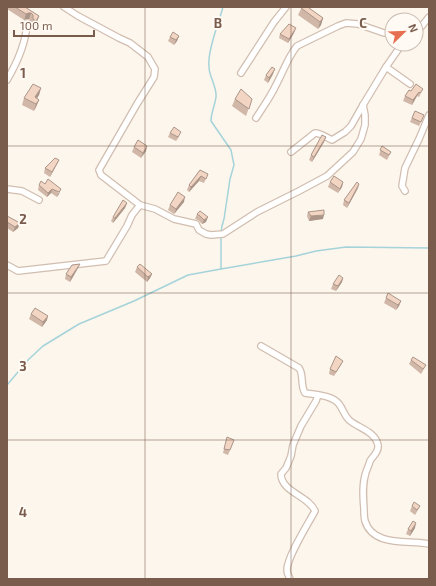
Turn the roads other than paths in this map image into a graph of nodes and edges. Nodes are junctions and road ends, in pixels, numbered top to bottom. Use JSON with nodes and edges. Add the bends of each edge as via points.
{"nodes":[{"id":1,"x":64,"y":7,"type":"edge"},
{"id":2,"x":286,"y":7,"type":"edge"},
{"id":3,"x":27,"y":23,"type":"dead end"},
{"id":4,"x":384,"y":33,"type":"edge"},
{"id":5,"x":396,"y":52,"type":"edge"},
{"id":6,"x":386,"y":67,"type":"junction"},
{"id":7,"x":241,"y":73,"type":"dead end"},
{"id":8,"x":7,"y":80,"type":"edge"},
{"id":9,"x":410,"y":84,"type":"dead end"},
{"id":10,"x":363,"y":105,"type":"junction"},
{"id":11,"x":429,"y":115,"type":"edge"},
{"id":12,"x":256,"y":118,"type":"dead end"},
{"id":13,"x":291,"y":152,"type":"dead end"},
{"id":14,"x":7,"y":189,"type":"edge"},
{"id":15,"x":405,"y":191,"type":"dead end"},
{"id":16,"x":39,"y":200,"type":"dead end"},
{"id":17,"x":140,"y":205,"type":"junction"},
{"id":18,"x":7,"y":265,"type":"edge"},
{"id":19,"x":261,"y":346,"type":"dead end"},
{"id":20,"x":318,"y":395,"type":"junction"},
{"id":21,"x":429,"y":544,"type":"edge"},
{"id":22,"x":290,"y":579,"type":"edge"}],
"edges":[{"from":1,"to":17,"type":"street","via":[[130,42],[148,57],[155,69],[154,77],[99,170],[106,180]]},
{"from":2,"to":7,"type":"street"},
{"from":3,"to":8,"type":"street","via":[[25,40]]},
{"from":4,"to":12,"type":"street","via":[[358,24],[346,23],[298,46]]},
{"from":5,"to":6,"type":"street"},
{"from":6,"to":9,"type":"street"},
{"from":6,"to":10,"type":"street"},
{"from":10,"to":13,"type":"street","via":[[345,132],[332,140],[315,133]]},
{"from":10,"to":17,"type":"street","via":[[365,125],[361,139],[342,163],[327,176],[257,212],[223,234],[206,234],[199,230],[196,224],[174,219],[155,209]]},
{"from":11,"to":15,"type":"street","via":[[404,168],[402,186]]},
{"from":14,"to":16,"type":"street","via":[[22,191]]},
{"from":17,"to":18,"type":"street","via":[[106,261],[18,271]]},
{"from":19,"to":20,"type":"street","via":[[301,370],[305,393]]},
{"from":20,"to":21,"type":"street","via":[[339,404],[348,419],[371,434],[378,445],[378,450],[365,474],[362,492],[366,521],[370,529],[375,535],[388,541]]},
{"from":20,"to":22,"type":"street","via":[[301,426],[286,468],[281,474],[282,482],[311,504],[315,511],[289,562],[287,570]]}]}
